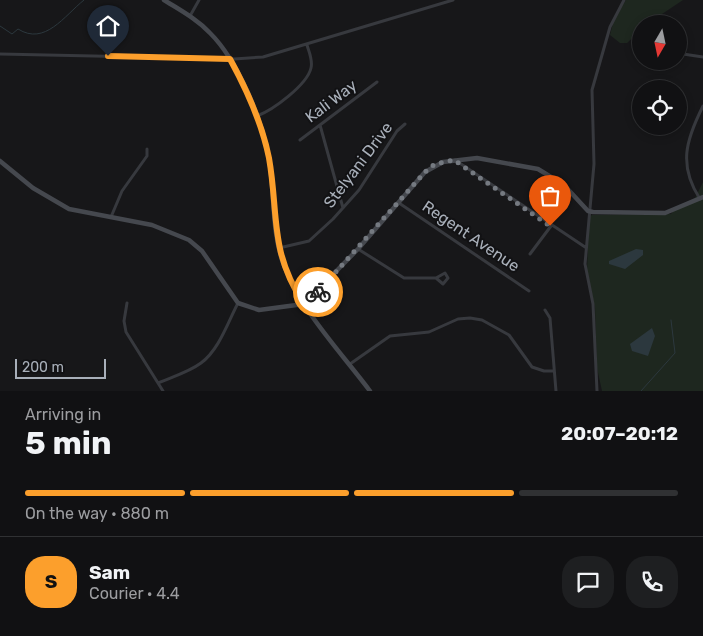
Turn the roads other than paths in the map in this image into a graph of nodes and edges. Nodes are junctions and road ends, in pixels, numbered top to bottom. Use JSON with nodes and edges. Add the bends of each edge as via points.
{"nodes":[{"id":1,"x":164,"y":0,"type":"edge"},
{"id":2,"x":199,"y":0,"type":"edge"},
{"id":3,"x":453,"y":0,"type":"edge"},
{"id":4,"x":624,"y":0,"type":"edge"},
{"id":5,"x":190,"y":16,"type":"junction"},
{"id":6,"x":307,"y":45,"type":"junction"},
{"id":7,"x":0,"y":54,"type":"edge"},
{"id":8,"x":688,"y":55,"type":"edge"},
{"id":9,"x":703,"y":57,"type":"edge"},
{"id":10,"x":230,"y":59,"type":"junction"},
{"id":11,"x":377,"y":82,"type":"dead end"},
{"id":12,"x":703,"y":106,"type":"edge"},
{"id":13,"x":257,"y":116,"type":"junction"},
{"id":14,"x":405,"y":124,"type":"dead end"},
{"id":15,"x":320,"y":125,"type":"junction"},
{"id":16,"x":300,"y":140,"type":"dead end"},
{"id":17,"x":147,"y":149,"type":"dead end"},
{"id":18,"x":454,"y":160,"type":"junction"},
{"id":19,"x":0,"y":161,"type":"edge"},
{"id":20,"x":701,"y":198,"type":"edge"},
{"id":21,"x":399,"y":203,"type":"junction"},
{"id":22,"x":343,"y":208,"type":"junction"},
{"id":23,"x":588,"y":212,"type":"junction"},
{"id":24,"x":110,"y":217,"type":"junction"},
{"id":25,"x":550,"y":226,"type":"junction"},
{"id":26,"x":585,"y":247,"type":"junction"},
{"id":27,"x":279,"y":248,"type":"junction"},
{"id":28,"x":358,"y":249,"type":"junction"},
{"id":29,"x":530,"y":254,"type":"dead end"},
{"id":30,"x":436,"y":278,"type":"dead end"},
{"id":31,"x":529,"y":291,"type":"dead end"},
{"id":32,"x":238,"y":303,"type":"junction"},
{"id":33,"x":127,"y":304,"type":"dead end"},
{"id":34,"x":304,"y":304,"type":"junction"},
{"id":35,"x":545,"y":310,"type":"dead end"},
{"id":36,"x":350,"y":364,"type":"junction"},
{"id":37,"x":554,"y":370,"type":"junction"},
{"id":38,"x":158,"y":383,"type":"junction"},
{"id":39,"x":163,"y":391,"type":"edge"},
{"id":40,"x":370,"y":391,"type":"edge"},
{"id":41,"x":556,"y":391,"type":"edge"},
{"id":42,"x":597,"y":391,"type":"edge"}],
"edges":[{"from":1,"to":5,"type":"main road"},
{"from":2,"to":5,"type":"street"},
{"from":3,"to":6,"type":"street"},
{"from":4,"to":23,"type":"street","via":[[610,27],[592,90],[594,164]]},
{"from":5,"to":10,"type":"main road","via":[[214,36]]},
{"from":6,"to":10,"type":"street","via":[[272,56]]},
{"from":6,"to":13,"type":"street","via":[[312,63],[306,78],[281,103]]},
{"from":7,"to":10,"type":"street"},
{"from":8,"to":9,"type":"street"},
{"from":10,"to":13,"type":"main road"},
{"from":11,"to":15,"type":"street","name":"Kali Way"},
{"from":12,"to":20,"type":"street","via":[[688,141],[686,160],[689,178]]},
{"from":13,"to":27,"type":"main road","via":[[269,158]]},
{"from":14,"to":22,"type":"street","name":"Stelyani Drive"},
{"from":15,"to":16,"type":"street","name":"Kali Way"},
{"from":15,"to":22,"type":"street"},
{"from":17,"to":24,"type":"street","via":[[147,156],[122,190]]},
{"from":18,"to":21,"type":"main road","via":[[431,166]]},
{"from":18,"to":23,"type":"main road","via":[[485,159],[542,170],[564,185]]},
{"from":18,"to":25,"type":"street"},
{"from":19,"to":24,"type":"main road","via":[[33,188],[69,209]]},
{"from":20,"to":23,"type":"main road","via":[[674,211],[659,214]]},
{"from":21,"to":28,"type":"main road"},
{"from":21,"to":31,"type":"street","name":"Regent Avenue"},
{"from":22,"to":27,"type":"street","name":"Stelyani Drive","via":[[309,241]]},
{"from":23,"to":26,"type":"street"},
{"from":24,"to":32,"type":"main road","via":[[152,225],[189,240],[202,251]]},
{"from":25,"to":26,"type":"street"},
{"from":25,"to":29,"type":"street"},
{"from":26,"to":42,"type":"street","via":[[595,324]]},
{"from":27,"to":34,"type":"main road","via":[[293,286]]},
{"from":28,"to":30,"type":"street","via":[[404,278]]},
{"from":28,"to":34,"type":"main road"},
{"from":32,"to":34,"type":"main road","via":[[264,310]]},
{"from":32,"to":38,"type":"street","via":[[206,359]]},
{"from":33,"to":38,"type":"street","via":[[126,332]]},
{"from":34,"to":36,"type":"main road"},
{"from":35,"to":37,"type":"street","via":[[550,318]]},
{"from":36,"to":37,"type":"street","via":[[390,336],[429,332],[458,319],[470,318],[482,320],[508,335],[532,367]]},
{"from":36,"to":40,"type":"main road"},
{"from":37,"to":41,"type":"street"},
{"from":38,"to":39,"type":"street"}]}
